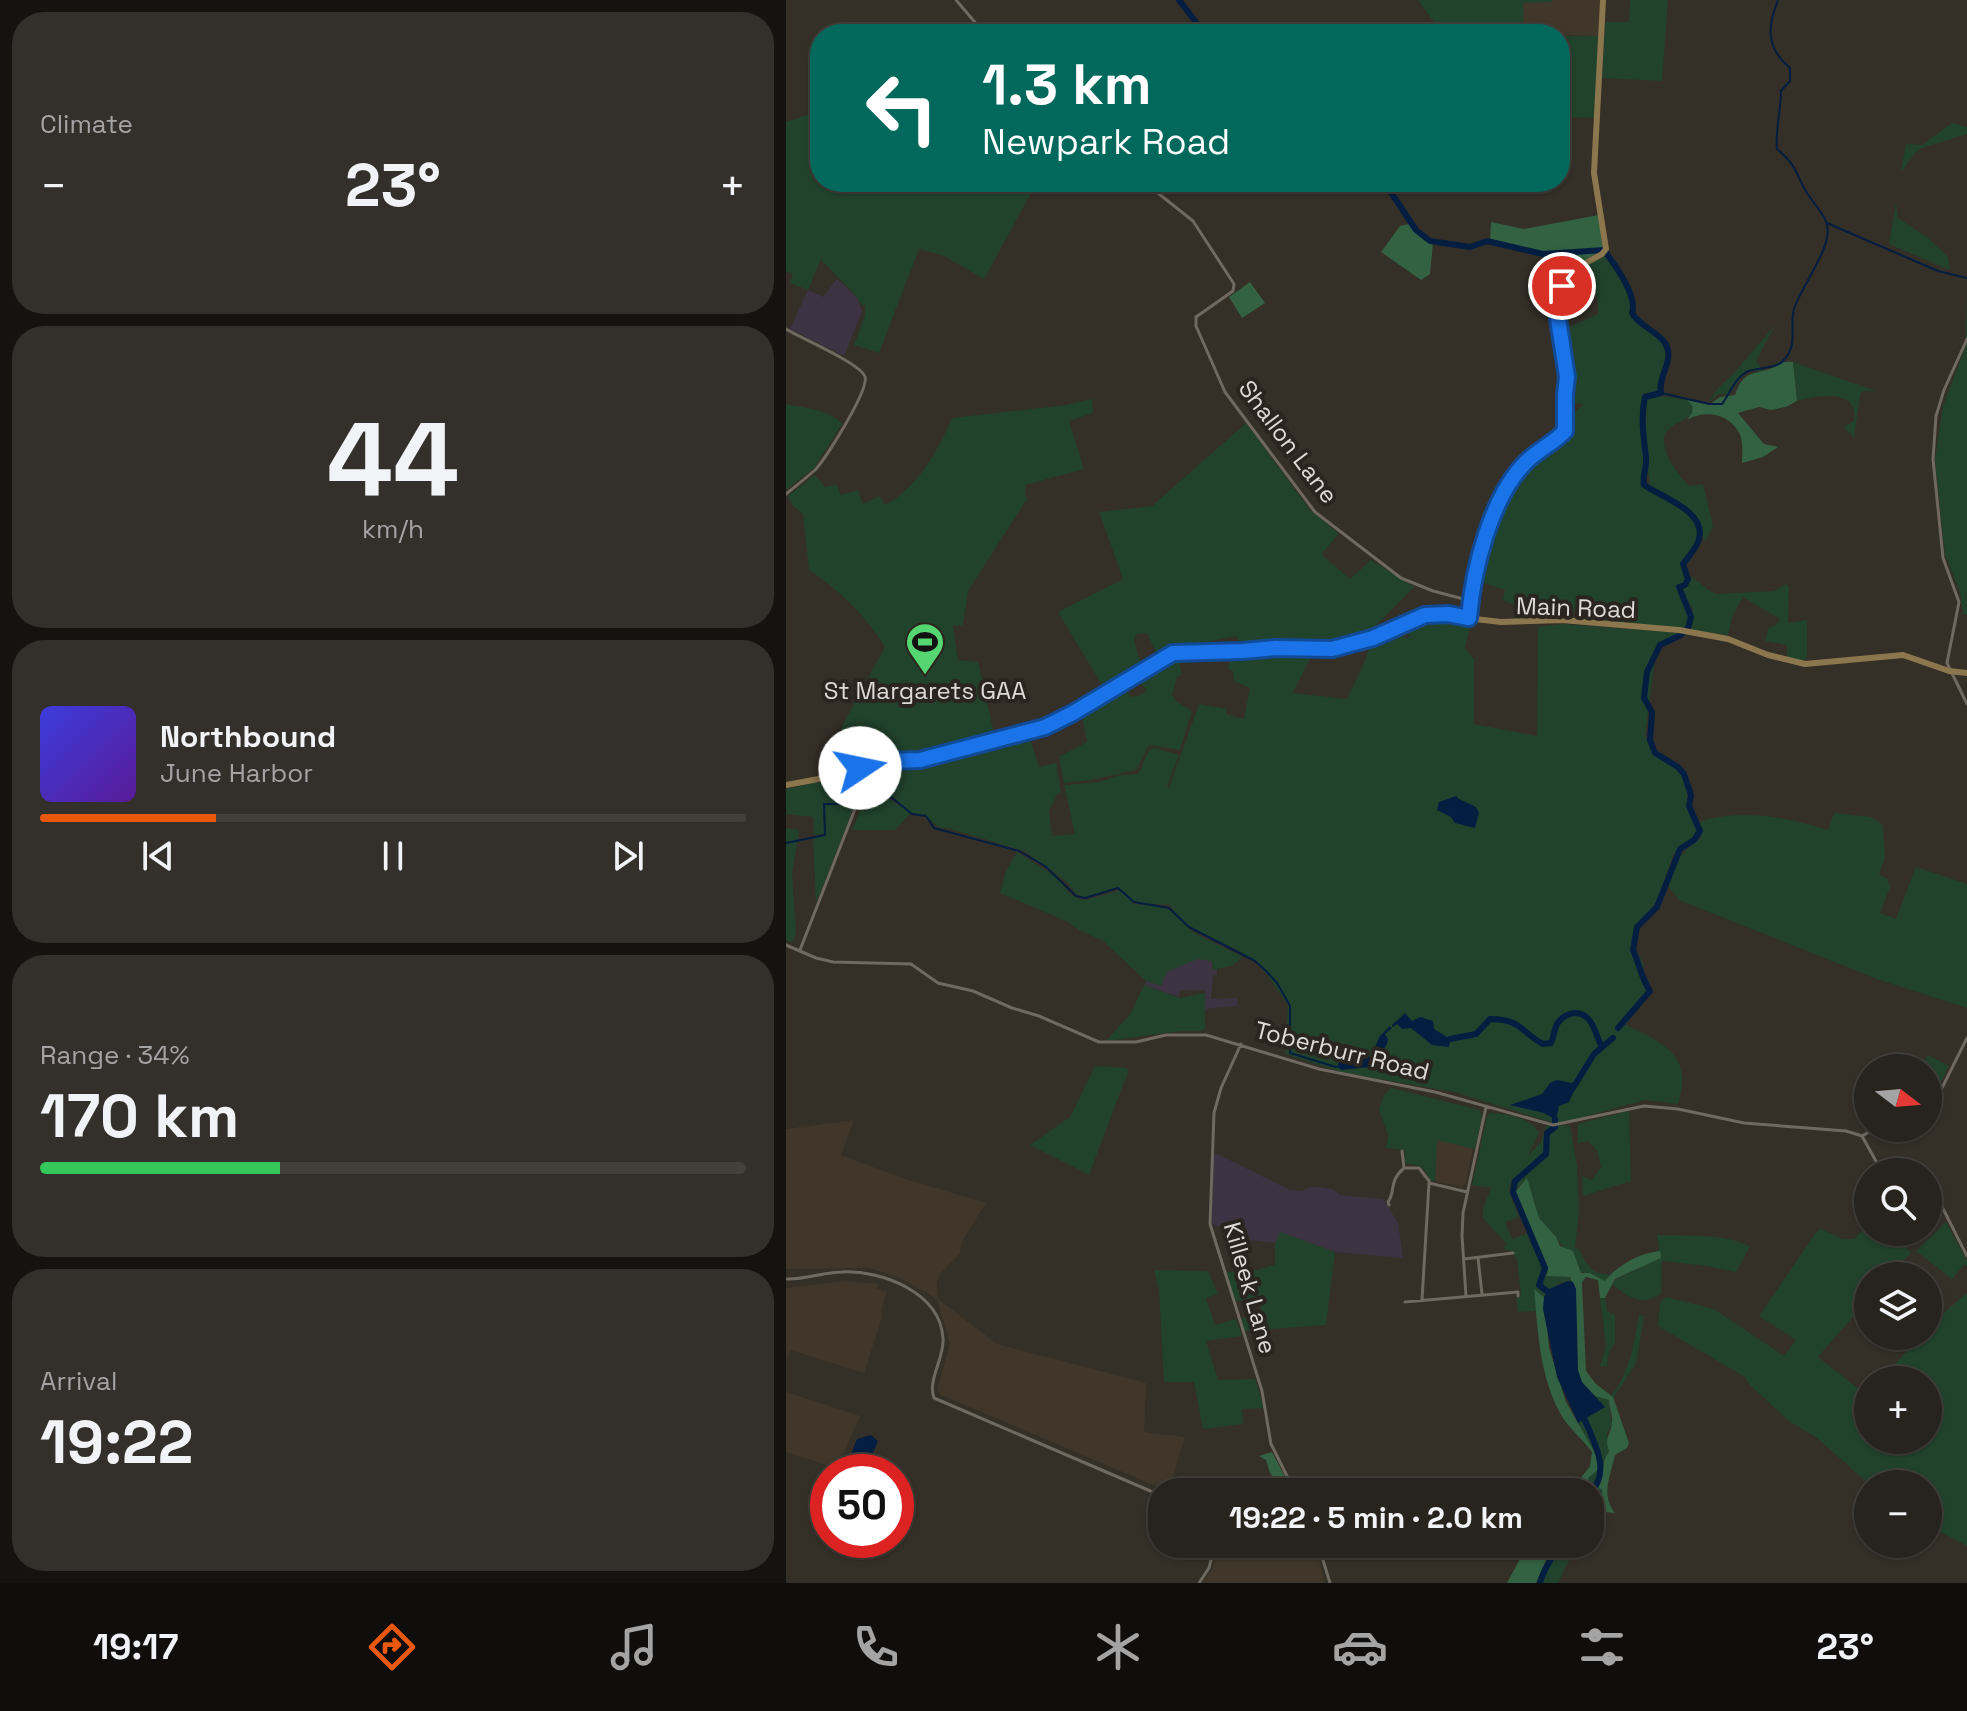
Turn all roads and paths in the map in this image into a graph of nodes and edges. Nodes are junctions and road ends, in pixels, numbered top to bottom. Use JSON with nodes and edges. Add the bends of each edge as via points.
{"nodes":[{"id":1,"x":956,"y":0,"type":"edge"},
{"id":2,"x":1603,"y":0,"type":"edge"},
{"id":3,"x":976,"y":24,"type":"edge"},
{"id":4,"x":1157,"y":192,"type":"edge"},
{"id":5,"x":786,"y":329,"type":"edge"},
{"id":6,"x":1967,"y":339,"type":"edge"},
{"id":7,"x":786,"y":494,"type":"edge"},
{"id":8,"x":1471,"y":601,"type":"junction"},
{"id":9,"x":1469,"y":618,"type":"junction"},
{"id":10,"x":1949,"y":671,"type":"junction"},
{"id":11,"x":1967,"y":673,"type":"edge"},
{"id":12,"x":1967,"y":704,"type":"edge"},
{"id":13,"x":872,"y":765,"type":"junction"},
{"id":14,"x":786,"y":785,"type":"edge"},
{"id":15,"x":786,"y":945,"type":"edge"},
{"id":16,"x":800,"y":950,"type":"junction"},
{"id":17,"x":1967,"y":1038,"type":"edge"},
{"id":18,"x":1241,"y":1044,"type":"junction"},
{"id":19,"x":1942,"y":1088,"type":"edge"},
{"id":20,"x":1486,"y":1107,"type":"junction"},
{"id":21,"x":1854,"y":1134,"type":"edge"},
{"id":22,"x":1403,"y":1153,"type":"dead end"},
{"id":23,"x":1404,"y":1168,"type":"junction"},
{"id":24,"x":1429,"y":1183,"type":"junction"},
{"id":25,"x":1467,"y":1192,"type":"junction"},
{"id":26,"x":1389,"y":1205,"type":"dead end"},
{"id":27,"x":1942,"y":1207,"type":"edge"},
{"id":28,"x":1513,"y":1253,"type":"dead end"},
{"id":29,"x":1967,"y":1256,"type":"edge"},
{"id":30,"x":1478,"y":1258,"type":"junction"},
{"id":31,"x":1464,"y":1259,"type":"junction"},
{"id":32,"x":786,"y":1279,"type":"edge"},
{"id":33,"x":1483,"y":1295,"type":"junction"},
{"id":34,"x":1466,"y":1296,"type":"junction"},
{"id":35,"x":1518,"y":1296,"type":"dead end"},
{"id":36,"x":1422,"y":1300,"type":"junction"},
{"id":37,"x":1405,"y":1302,"type":"dead end"},
{"id":38,"x":1288,"y":1478,"type":"edge"},
{"id":39,"x":1148,"y":1490,"type":"edge"},
{"id":40,"x":1212,"y":1558,"type":"edge"},
{"id":41,"x":1322,"y":1558,"type":"edge"},
{"id":42,"x":1199,"y":1583,"type":"edge"},
{"id":43,"x":1330,"y":1583,"type":"edge"}],
"edges":[{"from":1,"to":3,"type":"street"},
{"from":2,"to":8,"type":"main road","via":[[1594,173],[1606,250],[1570,274],[1562,286],[1558,319],[1567,377],[1565,431],[1528,460],[1502,495]]},
{"from":4,"to":8,"type":"street","name":"Shallon Lane","via":[[1193,221],[1234,284],[1233,291],[1196,317],[1196,326],[1225,392],[1309,505],[1401,578]]},
{"from":5,"to":7,"type":"street","via":[[845,360],[863,373],[865,381],[822,461]]},
{"from":6,"to":10,"type":"street","via":[[1944,390],[1933,448],[1943,558],[1959,602]]},
{"from":8,"to":9,"type":"main road"},
{"from":9,"to":10,"type":"main road","name":"Main Road","via":[[1679,630],[1728,639],[1797,663],[1897,655]]},
{"from":9,"to":13,"type":"main road","name":"Main Road","via":[[1425,615],[1332,649],[1173,653],[1045,727],[920,760]]},
{"from":10,"to":11,"type":"main road"},
{"from":10,"to":12,"type":"street"},
{"from":13,"to":14,"type":"main road","name":"Main Road"},
{"from":13,"to":16,"type":"street"},
{"from":15,"to":16,"type":"street","name":"Toberburr Road"},
{"from":16,"to":18,"type":"street","name":"Toberburr Road","via":[[833,962],[911,964],[938,983],[973,991],[1099,1042],[1196,1033]]},
{"from":17,"to":19,"type":"street"},
{"from":18,"to":20,"type":"street","name":"Toberburr Road","via":[[1319,1069]]},
{"from":18,"to":38,"type":"street","name":"Killeek Lane","via":[[1214,1113],[1210,1224],[1262,1391],[1271,1444]]},
{"from":20,"to":21,"type":"street","name":"Toberburr Road","via":[[1553,1125],[1644,1106]]},
{"from":20,"to":25,"type":"street"},
{"from":22,"to":23,"type":"street"},
{"from":23,"to":24,"type":"street","via":[[1419,1168]]},
{"from":23,"to":26,"type":"street","via":[[1392,1182]]},
{"from":24,"to":25,"type":"street"},
{"from":24,"to":36,"type":"street"},
{"from":25,"to":31,"type":"street"},
{"from":27,"to":29,"type":"street"},
{"from":28,"to":30,"type":"street"},
{"from":30,"to":31,"type":"street"},
{"from":30,"to":33,"type":"street"},
{"from":31,"to":34,"type":"street"},
{"from":32,"to":39,"type":"street","via":[[862,1273],[910,1289],[933,1311],[943,1334],[944,1350],[932,1390],[939,1402]]},
{"from":33,"to":34,"type":"street"},
{"from":33,"to":35,"type":"street"},
{"from":34,"to":36,"type":"street"},
{"from":36,"to":37,"type":"street"},
{"from":40,"to":42,"type":"street"},
{"from":41,"to":43,"type":"street"}]}
